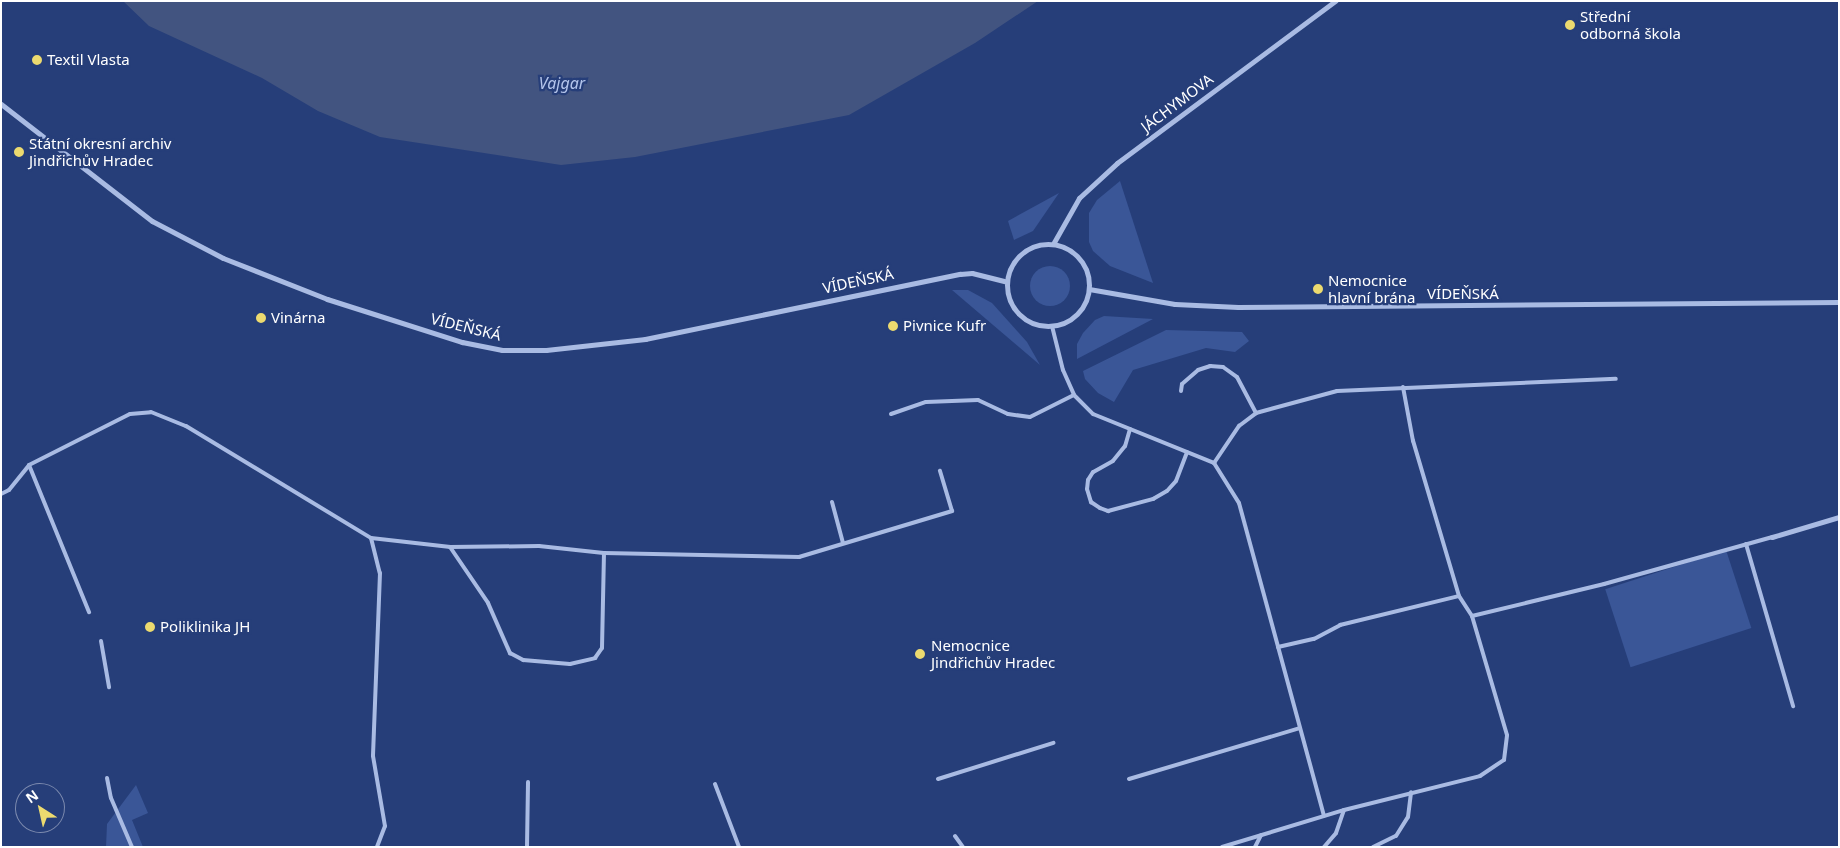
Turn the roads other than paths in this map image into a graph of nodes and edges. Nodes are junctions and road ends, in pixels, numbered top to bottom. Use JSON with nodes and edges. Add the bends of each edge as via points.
{"nodes":[{"id":1,"x":1335,"y":1,"type":"edge"},
{"id":2,"x":1,"y":104,"type":"edge"},
{"id":3,"x":1053,"y":244,"type":"junction"},
{"id":4,"x":1007,"y":282,"type":"junction"},
{"id":5,"x":1089,"y":289,"type":"junction"},
{"id":6,"x":1839,"y":302,"type":"edge"},
{"id":7,"x":1052,"y":326,"type":"junction"},
{"id":8,"x":1616,"y":379,"type":"dead end"},
{"id":9,"x":1403,"y":387,"type":"junction"},
{"id":10,"x":1180,"y":392,"type":"dead end"},
{"id":11,"x":1074,"y":395,"type":"junction"},
{"id":12,"x":1256,"y":413,"type":"junction"},
{"id":13,"x":890,"y":414,"type":"dead end"},
{"id":14,"x":1130,"y":429,"type":"junction"},
{"id":15,"x":1187,"y":452,"type":"junction"},
{"id":16,"x":1214,"y":463,"type":"junction"},
{"id":17,"x":29,"y":465,"type":"junction"},
{"id":18,"x":940,"y":471,"type":"dead end"},
{"id":19,"x":1,"y":494,"type":"edge"},
{"id":20,"x":832,"y":502,"type":"dead end"},
{"id":21,"x":1839,"y":517,"type":"edge"},
{"id":22,"x":1772,"y":537,"type":"joint"},
{"id":23,"x":371,"y":538,"type":"junction"},
{"id":24,"x":843,"y":543,"type":"junction"},
{"id":25,"x":1746,"y":544,"type":"junction"},
{"id":26,"x":450,"y":547,"type":"junction"},
{"id":27,"x":604,"y":553,"type":"junction"},
{"id":28,"x":1460,"y":596,"type":"junction"},
{"id":29,"x":89,"y":612,"type":"dead end"},
{"id":30,"x":1472,"y":616,"type":"junction"},
{"id":31,"x":101,"y":641,"type":"dead end"},
{"id":32,"x":1278,"y":647,"type":"junction"},
{"id":33,"x":109,"y":687,"type":"dead end"},
{"id":34,"x":1793,"y":706,"type":"dead end"},
{"id":35,"x":1300,"y":728,"type":"junction"},
{"id":36,"x":1054,"y":743,"type":"dead end"},
{"id":37,"x":107,"y":778,"type":"dead end"},
{"id":38,"x":938,"y":779,"type":"dead end"},
{"id":39,"x":1129,"y":779,"type":"dead end"},
{"id":40,"x":528,"y":782,"type":"dead end"},
{"id":41,"x":715,"y":784,"type":"dead end"},
{"id":42,"x":1411,"y":792,"type":"junction"},
{"id":43,"x":1344,"y":810,"type":"junction"},
{"id":44,"x":1324,"y":816,"type":"junction"},
{"id":45,"x":1261,"y":835,"type":"junction"},
{"id":46,"x":955,"y":836,"type":"dead end"},
{"id":47,"x":132,"y":847,"type":"edge"},
{"id":48,"x":377,"y":847,"type":"edge"},
{"id":49,"x":527,"y":847,"type":"edge"},
{"id":50,"x":739,"y":847,"type":"edge"},
{"id":51,"x":963,"y":847,"type":"edge"},
{"id":52,"x":1222,"y":847,"type":"edge"},
{"id":53,"x":1255,"y":847,"type":"edge"},
{"id":54,"x":1324,"y":847,"type":"edge"},
{"id":55,"x":1374,"y":847,"type":"edge"}],
"edges":[{"from":1,"to":3,"type":"street","name":"JÁCHYMOVA","via":[[1117,163],[1079,198]]},
{"from":2,"to":4,"type":"street","name":"VÍDEŇSKÁ","via":[[152,221],[223,258],[336,302],[462,342],[494,348],[546,350],[645,339],[960,274],[972,273]]},
{"from":3,"to":4,"type":"street","via":[[1027,249],[1010,269]]},
{"from":3,"to":5,"type":"street","via":[[1065,247],[1084,264]]},
{"from":4,"to":7,"type":"street","via":[[1012,305],[1019,315],[1034,323]]},
{"from":5,"to":6,"type":"street","name":"VÍDEŇSKÁ","via":[[1175,304],[1238,308]]},
{"from":5,"to":7,"type":"street","via":[[1077,314]]},
{"from":7,"to":11,"type":"lane","via":[[1063,370]]},
{"from":8,"to":9,"type":"lane"},
{"from":9,"to":12,"type":"lane","via":[[1337,390]]},
{"from":9,"to":28,"type":"lane","via":[[1413,441]]},
{"from":10,"to":12,"type":"lane","via":[[1182,384],[1198,370],[1210,366],[1223,367],[1237,377]]},
{"from":11,"to":13,"type":"lane","via":[[1030,418],[1008,414],[978,400],[926,402]]},
{"from":11,"to":14,"type":"lane","via":[[1093,414]]},
{"from":12,"to":16,"type":"lane","via":[[1239,426]]},
{"from":14,"to":15,"type":"lane"},
{"from":14,"to":15,"type":"lane","via":[[1125,446],[1113,461],[1094,472],[1088,480],[1087,489],[1092,502],[1100,508],[1108,510],[1153,499],[1167,491],[1176,481]]},
{"from":15,"to":16,"type":"lane"},
{"from":16,"to":32,"type":"lane","via":[[1239,503]]},
{"from":17,"to":19,"type":"lane","via":[[9,490]]},
{"from":17,"to":23,"type":"lane","via":[[130,414],[152,412],[186,426]]},
{"from":17,"to":29,"type":"lane"},
{"from":18,"to":24,"type":"lane","via":[[952,511]]},
{"from":20,"to":24,"type":"lane"},
{"from":21,"to":22,"type":"street"},
{"from":22,"to":25,"type":"lane"},
{"from":23,"to":26,"type":"lane"},
{"from":23,"to":48,"type":"lane","via":[[380,573],[373,756],[385,826]]},
{"from":24,"to":27,"type":"lane","via":[[799,557]]},
{"from":25,"to":30,"type":"lane","via":[[1604,584]]},
{"from":25,"to":34,"type":"lane"},
{"from":26,"to":27,"type":"lane","via":[[539,546]]},
{"from":26,"to":27,"type":"lane","via":[[488,603],[510,653],[523,660],[570,664],[595,658],[602,648]]},
{"from":28,"to":30,"type":"lane"},
{"from":28,"to":32,"type":"lane","via":[[1340,625],[1314,639]]},
{"from":30,"to":42,"type":"lane","via":[[1507,735],[1504,760],[1480,776]]},
{"from":31,"to":33,"type":"lane"},
{"from":32,"to":35,"type":"lane"},
{"from":35,"to":39,"type":"lane"},
{"from":35,"to":44,"type":"lane"},
{"from":36,"to":38,"type":"lane"},
{"from":37,"to":47,"type":"lane","via":[[110,798]]},
{"from":40,"to":49,"type":"lane"},
{"from":41,"to":50,"type":"lane"},
{"from":42,"to":43,"type":"lane"},
{"from":42,"to":55,"type":"lane","via":[[1408,817],[1396,836]]},
{"from":43,"to":44,"type":"lane"},
{"from":43,"to":54,"type":"lane","via":[[1336,833]]},
{"from":44,"to":45,"type":"lane"},
{"from":45,"to":52,"type":"lane"},
{"from":45,"to":53,"type":"lane"},
{"from":46,"to":51,"type":"lane"}]}
